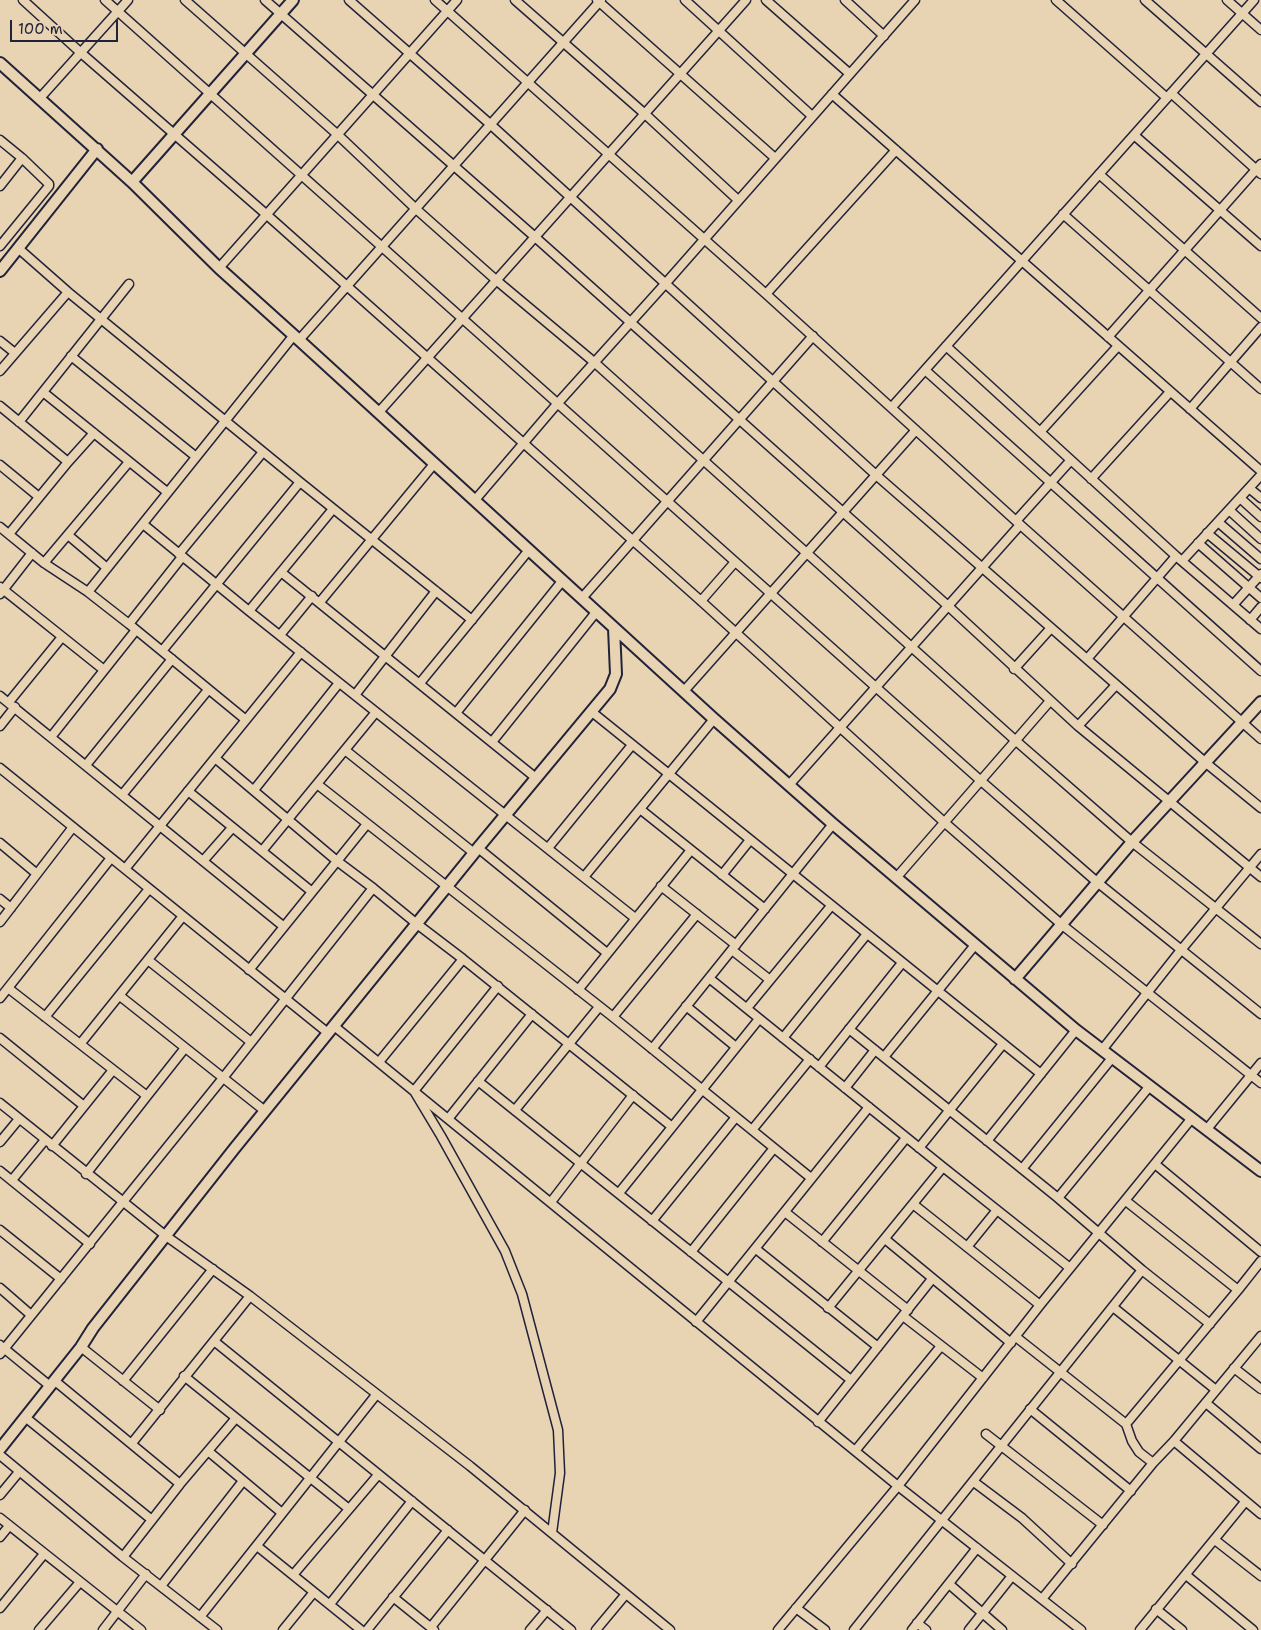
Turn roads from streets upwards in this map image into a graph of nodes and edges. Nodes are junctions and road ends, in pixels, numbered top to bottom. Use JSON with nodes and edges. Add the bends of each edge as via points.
{"nodes":[{"id":1,"x":23,"y":0,"type":"edge"},
{"id":2,"x":105,"y":0,"type":"edge"},
{"id":3,"x":128,"y":0,"type":"edge"},
{"id":4,"x":185,"y":0,"type":"edge"},
{"id":5,"x":265,"y":0,"type":"edge"},
{"id":6,"x":293,"y":0,"type":"edge"},
{"id":7,"x":349,"y":0,"type":"edge"},
{"id":8,"x":435,"y":0,"type":"edge"},
{"id":9,"x":457,"y":0,"type":"edge"},
{"id":10,"x":515,"y":0,"type":"edge"},
{"id":11,"x":685,"y":0,"type":"edge"},
{"id":12,"x":746,"y":0,"type":"edge"},
{"id":13,"x":766,"y":0,"type":"edge"},
{"id":14,"x":845,"y":0,"type":"edge"},
{"id":15,"x":915,"y":0,"type":"edge"},
{"id":16,"x":1056,"y":0,"type":"edge"},
{"id":17,"x":1145,"y":0,"type":"edge"},
{"id":18,"x":1227,"y":0,"type":"edge"},
{"id":19,"x":1254,"y":0,"type":"edge"},
{"id":20,"x":599,"y":1,"type":"edge"},
{"id":21,"x":117,"y":11,"type":"junction"},
{"id":22,"x":447,"y":11,"type":"junction"},
{"id":23,"x":1242,"y":13,"type":"junction"},
{"id":24,"x":281,"y":14,"type":"junction"},
{"id":25,"x":718,"y":30,"type":"junction"},
{"id":26,"x":1261,"y":30,"type":"edge"},
{"id":27,"x":884,"y":36,"type":"junction"},
{"id":28,"x":564,"y":43,"type":"junction"},
{"id":29,"x":80,"y":52,"type":"junction"},
{"id":30,"x":246,"y":54,"type":"junction"},
{"id":31,"x":1206,"y":54,"type":"junction"},
{"id":32,"x":410,"y":55,"type":"junction"},
{"id":33,"x":0,"y":63,"type":"edge"},
{"id":34,"x":681,"y":73,"type":"junction"},
{"id":35,"x":850,"y":74,"type":"junction"},
{"id":36,"x":528,"y":83,"type":"junction"},
{"id":37,"x":210,"y":94,"type":"junction"},
{"id":38,"x":832,"y":94,"type":"junction"},
{"id":39,"x":374,"y":95,"type":"junction"},
{"id":40,"x":1169,"y":96,"type":"junction"},
{"id":41,"x":40,"y":98,"type":"junction"},
{"id":42,"x":1261,"y":102,"type":"edge"},
{"id":43,"x":644,"y":114,"type":"junction"},
{"id":44,"x":812,"y":116,"type":"junction"},
{"id":45,"x":490,"y":124,"type":"junction"},
{"id":46,"x":175,"y":134,"type":"junction"},
{"id":47,"x":338,"y":135,"type":"junction"},
{"id":48,"x":1134,"y":135,"type":"junction"},
{"id":49,"x":0,"y":140,"type":"edge"},
{"id":50,"x":97,"y":149,"type":"junction"},
{"id":51,"x":896,"y":150,"type":"junction"},
{"id":52,"x":609,"y":155,"type":"junction"},
{"id":53,"x":22,"y":158,"type":"junction"},
{"id":54,"x":774,"y":158,"type":"junction"},
{"id":55,"x":454,"y":166,"type":"junction"},
{"id":56,"x":1259,"y":169,"type":"edge"},
{"id":57,"x":1099,"y":174,"type":"junction"},
{"id":58,"x":303,"y":175,"type":"junction"},
{"id":59,"x":132,"y":182,"type":"junction"},
{"id":60,"x":0,"y":186,"type":"edge"},
{"id":61,"x":571,"y":197,"type":"junction"},
{"id":62,"x":738,"y":200,"type":"junction"},
{"id":63,"x":416,"y":209,"type":"junction"},
{"id":64,"x":1220,"y":210,"type":"junction"},
{"id":65,"x":1063,"y":214,"type":"junction"},
{"id":66,"x":267,"y":215,"type":"junction"},
{"id":67,"x":535,"y":237,"type":"junction"},
{"id":68,"x":704,"y":239,"type":"junction"},
{"id":69,"x":0,"y":246,"type":"edge"},
{"id":70,"x":1261,"y":246,"type":"edge"},
{"id":71,"x":382,"y":247,"type":"junction"},
{"id":72,"x":18,"y":248,"type":"junction"},
{"id":73,"x":1184,"y":251,"type":"junction"},
{"id":74,"x":1021,"y":262,"type":"junction"},
{"id":75,"x":219,"y":268,"type":"junction"},
{"id":76,"x":0,"y":271,"type":"edge"},
{"id":77,"x":496,"y":280,"type":"junction"},
{"id":78,"x":129,"y":284,"type":"dead end"},
{"id":79,"x":665,"y":284,"type":"junction"},
{"id":80,"x":347,"y":287,"type":"junction"},
{"id":81,"x":1148,"y":291,"type":"junction"},
{"id":82,"x":68,"y":292,"type":"junction"},
{"id":83,"x":766,"y":294,"type":"junction"},
{"id":84,"x":101,"y":318,"type":"junction"},
{"id":85,"x":1261,"y":318,"type":"edge"},
{"id":86,"x":462,"y":319,"type":"junction"},
{"id":87,"x":630,"y":322,"type":"junction"},
{"id":88,"x":1261,"y":327,"type":"edge"},
{"id":89,"x":813,"y":336,"type":"junction"},
{"id":90,"x":297,"y":337,"type":"junction"},
{"id":91,"x":1108,"y":337,"type":"junction"},
{"id":92,"x":0,"y":341,"type":"edge"},
{"id":93,"x":946,"y":346,"type":"junction"},
{"id":94,"x":1118,"y":346,"type":"junction"},
{"id":95,"x":15,"y":353,"type":"junction"},
{"id":96,"x":71,"y":356,"type":"junction"},
{"id":97,"x":427,"y":358,"type":"junction"},
{"id":98,"x":1230,"y":361,"type":"junction"},
{"id":99,"x":594,"y":362,"type":"junction"},
{"id":100,"x":925,"y":370,"type":"junction"},
{"id":101,"x":0,"y":371,"type":"edge"},
{"id":102,"x":773,"y":382,"type":"junction"},
{"id":103,"x":1261,"y":389,"type":"edge"},
{"id":104,"x":43,"y":392,"type":"junction"},
{"id":105,"x":1170,"y":392,"type":"junction"},
{"id":106,"x":557,"y":404,"type":"junction"},
{"id":107,"x":0,"y":406,"type":"edge"},
{"id":108,"x":892,"y":407,"type":"junction"},
{"id":109,"x":1190,"y":409,"type":"junction"},
{"id":110,"x":379,"y":412,"type":"junction"},
{"id":111,"x":225,"y":420,"type":"junction"},
{"id":112,"x":739,"y":420,"type":"junction"},
{"id":113,"x":19,"y":422,"type":"junction"},
{"id":114,"x":916,"y":430,"type":"junction"},
{"id":115,"x":1040,"y":432,"type":"junction"},
{"id":116,"x":94,"y":433,"type":"junction"},
{"id":117,"x":522,"y":444,"type":"junction"},
{"id":118,"x":263,"y":452,"type":"junction"},
{"id":119,"x":195,"y":456,"type":"junction"},
{"id":120,"x":703,"y":459,"type":"junction"},
{"id":121,"x":1071,"y":460,"type":"junction"},
{"id":122,"x":68,"y":462,"type":"junction"},
{"id":123,"x":129,"y":462,"type":"junction"},
{"id":124,"x":434,"y":464,"type":"junction"},
{"id":125,"x":0,"y":466,"type":"edge"},
{"id":126,"x":1261,"y":473,"type":"edge"},
{"id":127,"x":876,"y":475,"type":"junction"},
{"id":128,"x":1091,"y":479,"type":"junction"},
{"id":129,"x":300,"y":482,"type":"junction"},
{"id":130,"x":1051,"y":483,"type":"junction"},
{"id":131,"x":1249,"y":488,"type":"junction"},
{"id":132,"x":167,"y":492,"type":"junction"},
{"id":133,"x":39,"y":497,"type":"junction"},
{"id":134,"x":1240,"y":498,"type":"junction"},
{"id":135,"x":1261,"y":498,"type":"edge"},
{"id":136,"x":475,"y":500,"type":"junction"},
{"id":137,"x":667,"y":501,"type":"junction"},
{"id":138,"x":333,"y":509,"type":"junction"},
{"id":139,"x":1229,"y":510,"type":"junction"},
{"id":140,"x":843,"y":512,"type":"junction"},
{"id":141,"x":1261,"y":517,"type":"edge"},
{"id":142,"x":1240,"y":520,"type":"junction"},
{"id":143,"x":1218,"y":522,"type":"junction"},
{"id":144,"x":1018,"y":523,"type":"junction"},
{"id":145,"x":143,"y":524,"type":"junction"},
{"id":146,"x":0,"y":527,"type":"edge"},
{"id":147,"x":1230,"y":531,"type":"junction"},
{"id":148,"x":1207,"y":533,"type":"junction"},
{"id":149,"x":9,"y":534,"type":"junction"},
{"id":150,"x":68,"y":535,"type":"junction"},
{"id":151,"x":1261,"y":538,"type":"edge"},
{"id":152,"x":371,"y":540,"type":"junction"},
{"id":153,"x":632,"y":540,"type":"junction"},
{"id":154,"x":1198,"y":543,"type":"junction"},
{"id":155,"x":529,"y":550,"type":"junction"},
{"id":156,"x":32,"y":553,"type":"junction"},
{"id":157,"x":806,"y":553,"type":"junction"},
{"id":158,"x":180,"y":555,"type":"junction"},
{"id":159,"x":1179,"y":559,"type":"junction"},
{"id":160,"x":1261,"y":559,"type":"edge"},
{"id":161,"x":735,"y":562,"type":"junction"},
{"id":162,"x":44,"y":563,"type":"junction"},
{"id":163,"x":982,"y":567,"type":"junction"},
{"id":164,"x":107,"y":568,"type":"junction"},
{"id":165,"x":281,"y":572,"type":"junction"},
{"id":166,"x":1260,"y":576,"type":"edge"},
{"id":167,"x":1158,"y":579,"type":"junction"},
{"id":168,"x":563,"y":580,"type":"junction"},
{"id":169,"x":215,"y":584,"type":"junction"},
{"id":170,"x":1249,"y":587,"type":"junction"},
{"id":171,"x":1,"y":590,"type":"edge"},
{"id":172,"x":436,"y":591,"type":"junction"},
{"id":173,"x":88,"y":592,"type":"junction"},
{"id":174,"x":770,"y":593,"type":"junction"},
{"id":175,"x":312,"y":596,"type":"junction"},
{"id":176,"x":582,"y":598,"type":"junction"},
{"id":177,"x":1261,"y":598,"type":"edge"},
{"id":178,"x":701,"y":601,"type":"junction"},
{"id":179,"x":320,"y":602,"type":"junction"},
{"id":180,"x":1233,"y":605,"type":"junction"},
{"id":181,"x":947,"y":606,"type":"junction"},
{"id":182,"x":1261,"y":607,"type":"edge"},
{"id":183,"x":249,"y":611,"type":"junction"},
{"id":184,"x":596,"y":611,"type":"junction"},
{"id":185,"x":1124,"y":617,"type":"junction"},
{"id":186,"x":472,"y":620,"type":"junction"},
{"id":187,"x":1250,"y":620,"type":"junction"},
{"id":188,"x":129,"y":624,"type":"junction"},
{"id":189,"x":614,"y":628,"type":"junction"},
{"id":190,"x":1052,"y":628,"type":"junction"},
{"id":191,"x":1261,"y":629,"type":"edge"},
{"id":192,"x":136,"y":630,"type":"junction"},
{"id":193,"x":736,"y":633,"type":"junction"},
{"id":194,"x":280,"y":636,"type":"junction"},
{"id":195,"x":62,"y":637,"type":"junction"},
{"id":196,"x":911,"y":647,"type":"junction"},
{"id":197,"x":162,"y":651,"type":"junction"},
{"id":198,"x":301,"y":652,"type":"junction"},
{"id":199,"x":386,"y":656,"type":"junction"},
{"id":200,"x":1087,"y":659,"type":"junction"},
{"id":201,"x":172,"y":660,"type":"junction"},
{"id":202,"x":1014,"y":669,"type":"junction"},
{"id":203,"x":104,"y":670,"type":"junction"},
{"id":204,"x":1261,"y":671,"type":"edge"},
{"id":205,"x":339,"y":683,"type":"junction"},
{"id":206,"x":420,"y":683,"type":"junction"},
{"id":207,"x":1116,"y":685,"type":"junction"},
{"id":208,"x":875,"y":687,"type":"junction"},
{"id":209,"x":208,"y":690,"type":"junction"},
{"id":210,"x":684,"y":691,"type":"junction"},
{"id":211,"x":355,"y":695,"type":"junction"},
{"id":212,"x":0,"y":696,"type":"edge"},
{"id":213,"x":1050,"y":701,"type":"junction"},
{"id":214,"x":1261,"y":702,"type":"edge"},
{"id":215,"x":12,"y":704,"type":"junction"},
{"id":216,"x":376,"y":712,"type":"junction"},
{"id":217,"x":592,"y":712,"type":"junction"},
{"id":218,"x":456,"y":713,"type":"junction"},
{"id":219,"x":714,"y":719,"type":"junction"},
{"id":220,"x":246,"y":720,"type":"junction"},
{"id":221,"x":1242,"y":724,"type":"junction"},
{"id":222,"x":0,"y":726,"type":"edge"},
{"id":223,"x":1078,"y":726,"type":"junction"},
{"id":224,"x":839,"y":727,"type":"junction"},
{"id":225,"x":52,"y":737,"type":"junction"},
{"id":226,"x":1015,"y":740,"type":"junction"},
{"id":227,"x":1261,"y":740,"type":"edge"},
{"id":228,"x":492,"y":742,"type":"junction"},
{"id":229,"x":632,"y":745,"type":"junction"},
{"id":230,"x":345,"y":750,"type":"junction"},
{"id":231,"x":215,"y":758,"type":"junction"},
{"id":232,"x":1206,"y":763,"type":"junction"},
{"id":233,"x":86,"y":765,"type":"junction"},
{"id":234,"x":0,"y":768,"type":"edge"},
{"id":235,"x":668,"y":774,"type":"junction"},
{"id":236,"x":536,"y":778,"type":"junction"},
{"id":237,"x":980,"y":780,"type":"junction"},
{"id":238,"x":317,"y":784,"type":"junction"},
{"id":239,"x":788,"y":785,"type":"junction"},
{"id":240,"x":254,"y":790,"type":"junction"},
{"id":241,"x":188,"y":791,"type":"junction"},
{"id":242,"x":122,"y":795,"type":"junction"},
{"id":243,"x":1168,"y":802,"type":"junction"},
{"id":244,"x":1261,"y":808,"type":"edge"},
{"id":245,"x":640,"y":809,"type":"junction"},
{"id":246,"x":506,"y":815,"type":"junction"},
{"id":247,"x":287,"y":820,"type":"junction"},
{"id":248,"x":944,"y":822,"type":"junction"},
{"id":249,"x":367,"y":824,"type":"junction"},
{"id":250,"x":833,"y":824,"type":"junction"},
{"id":251,"x":160,"y":826,"type":"junction"},
{"id":252,"x":74,"y":827,"type":"junction"},
{"id":253,"x":232,"y":828,"type":"junction"},
{"id":254,"x":750,"y":840,"type":"junction"},
{"id":255,"x":1132,"y":842,"type":"junction"},
{"id":256,"x":0,"y":843,"type":"edge"},
{"id":257,"x":548,"y":848,"type":"junction"},
{"id":258,"x":691,"y":850,"type":"junction"},
{"id":259,"x":262,"y":851,"type":"junction"},
{"id":260,"x":476,"y":851,"type":"junction"},
{"id":261,"x":1261,"y":854,"type":"edge"},
{"id":262,"x":111,"y":858,"type":"junction"},
{"id":263,"x":337,"y":860,"type":"junction"},
{"id":264,"x":203,"y":861,"type":"junction"},
{"id":265,"x":1250,"y":868,"type":"junction"},
{"id":266,"x":125,"y":869,"type":"junction"},
{"id":267,"x":37,"y":874,"type":"junction"},
{"id":268,"x":722,"y":874,"type":"junction"},
{"id":269,"x":793,"y":875,"type":"junction"},
{"id":270,"x":584,"y":877,"type":"junction"},
{"id":271,"x":1261,"y":877,"type":"edge"},
{"id":272,"x":896,"y":878,"type":"junction"},
{"id":273,"x":1098,"y":882,"type":"junction"},
{"id":274,"x":661,"y":886,"type":"junction"},
{"id":275,"x":447,"y":887,"type":"junction"},
{"id":276,"x":373,"y":888,"type":"junction"},
{"id":277,"x":149,"y":889,"type":"junction"},
{"id":278,"x":312,"y":891,"type":"junction"},
{"id":279,"x":0,"y":899,"type":"edge"},
{"id":280,"x":831,"y":906,"type":"junction"},
{"id":281,"x":11,"y":908,"type":"junction"},
{"id":282,"x":1216,"y":908,"type":"junction"},
{"id":283,"x":765,"y":909,"type":"junction"},
{"id":284,"x":697,"y":914,"type":"junction"},
{"id":285,"x":183,"y":916,"type":"junction"},
{"id":286,"x":635,"y":918,"type":"junction"},
{"id":287,"x":0,"y":922,"type":"edge"},
{"id":288,"x":417,"y":924,"type":"junction"},
{"id":289,"x":1061,"y":924,"type":"junction"},
{"id":290,"x":284,"y":926,"type":"junction"},
{"id":291,"x":867,"y":934,"type":"junction"},
{"id":292,"x":1261,"y":944,"type":"edge"},
{"id":293,"x":975,"y":945,"type":"junction"},
{"id":294,"x":734,"y":947,"type":"junction"},
{"id":295,"x":1181,"y":950,"type":"junction"},
{"id":296,"x":607,"y":953,"type":"junction"},
{"id":297,"x":463,"y":958,"type":"junction"},
{"id":298,"x":148,"y":960,"type":"junction"},
{"id":299,"x":902,"y":963,"type":"junction"},
{"id":300,"x":249,"y":970,"type":"junction"},
{"id":301,"x":709,"y":978,"type":"junction"},
{"id":302,"x":1015,"y":979,"type":"junction"},
{"id":303,"x":770,"y":980,"type":"junction"},
{"id":304,"x":498,"y":986,"type":"junction"},
{"id":305,"x":8,"y":988,"type":"junction"},
{"id":306,"x":578,"y":990,"type":"junction"},
{"id":307,"x":938,"y":992,"type":"junction"},
{"id":308,"x":1147,"y":992,"type":"junction"},
{"id":309,"x":120,"y":996,"type":"junction"},
{"id":310,"x":0,"y":998,"type":"edge"},
{"id":311,"x":285,"y":999,"type":"junction"},
{"id":312,"x":599,"y":1006,"type":"junction"},
{"id":313,"x":686,"y":1006,"type":"junction"},
{"id":314,"x":747,"y":1008,"type":"junction"},
{"id":315,"x":532,"y":1014,"type":"junction"},
{"id":316,"x":1261,"y":1014,"type":"edge"},
{"id":317,"x":46,"y":1017,"type":"junction"},
{"id":318,"x":613,"y":1017,"type":"junction"},
{"id":319,"x":759,"y":1019,"type":"junction"},
{"id":320,"x":331,"y":1030,"type":"junction"},
{"id":321,"x":849,"y":1030,"type":"junction"},
{"id":322,"x":1076,"y":1030,"type":"junction"},
{"id":323,"x":0,"y":1038,"type":"edge"},
{"id":324,"x":783,"y":1038,"type":"junction"},
{"id":325,"x":251,"y":1042,"type":"junction"},
{"id":326,"x":81,"y":1043,"type":"junction"},
{"id":327,"x":569,"y":1044,"type":"junction"},
{"id":328,"x":1003,"y":1044,"type":"junction"},
{"id":329,"x":736,"y":1046,"type":"junction"},
{"id":330,"x":186,"y":1048,"type":"junction"},
{"id":331,"x":652,"y":1049,"type":"junction"},
{"id":332,"x":875,"y":1050,"type":"junction"},
{"id":333,"x":1102,"y":1050,"type":"junction"},
{"id":334,"x":884,"y":1057,"type":"junction"},
{"id":335,"x":1112,"y":1058,"type":"junction"},
{"id":336,"x":810,"y":1059,"type":"junction"},
{"id":337,"x":379,"y":1062,"type":"junction"},
{"id":338,"x":1261,"y":1063,"type":"edge"},
{"id":339,"x":819,"y":1066,"type":"junction"},
{"id":340,"x":113,"y":1070,"type":"junction"},
{"id":341,"x":1041,"y":1074,"type":"junction"},
{"id":342,"x":1251,"y":1075,"type":"junction"},
{"id":343,"x":223,"y":1078,"type":"junction"},
{"id":344,"x":478,"y":1081,"type":"junction"},
{"id":345,"x":1261,"y":1083,"type":"edge"},
{"id":346,"x":1149,"y":1086,"type":"junction"},
{"id":347,"x":702,"y":1088,"type":"junction"},
{"id":348,"x":845,"y":1088,"type":"junction"},
{"id":349,"x":414,"y":1091,"type":"junction"},
{"id":350,"x":633,"y":1095,"type":"junction"},
{"id":351,"x":147,"y":1096,"type":"junction"},
{"id":352,"x":0,"y":1103,"type":"edge"},
{"id":353,"x":84,"y":1106,"type":"junction"},
{"id":354,"x":869,"y":1107,"type":"junction"},
{"id":355,"x":515,"y":1110,"type":"junction"},
{"id":356,"x":949,"y":1110,"type":"junction"},
{"id":357,"x":265,"y":1111,"type":"junction"},
{"id":358,"x":736,"y":1117,"type":"junction"},
{"id":359,"x":1192,"y":1118,"type":"junction"},
{"id":360,"x":19,"y":1119,"type":"junction"},
{"id":361,"x":448,"y":1119,"type":"junction"},
{"id":362,"x":671,"y":1126,"type":"junction"},
{"id":363,"x":1207,"y":1129,"type":"junction"},
{"id":364,"x":752,"y":1130,"type":"junction"},
{"id":365,"x":906,"y":1138,"type":"junction"},
{"id":366,"x":45,"y":1140,"type":"junction"},
{"id":367,"x":987,"y":1141,"type":"junction"},
{"id":368,"x":0,"y":1142,"type":"edge"},
{"id":369,"x":52,"y":1146,"type":"junction"},
{"id":370,"x":774,"y":1148,"type":"junction"},
{"id":371,"x":919,"y":1148,"type":"junction"},
{"id":372,"x":581,"y":1163,"type":"junction"},
{"id":373,"x":1155,"y":1164,"type":"junction"},
{"id":374,"x":943,"y":1167,"type":"junction"},
{"id":375,"x":1022,"y":1169,"type":"junction"},
{"id":376,"x":0,"y":1171,"type":"edge"},
{"id":377,"x":1261,"y":1171,"type":"edge"},
{"id":378,"x":86,"y":1174,"type":"junction"},
{"id":379,"x":811,"y":1178,"type":"junction"},
{"id":380,"x":12,"y":1180,"type":"junction"},
{"id":381,"x":618,"y":1193,"type":"junction"},
{"id":382,"x":1058,"y":1198,"type":"junction"},
{"id":383,"x":1126,"y":1201,"type":"junction"},
{"id":384,"x":123,"y":1202,"type":"junction"},
{"id":385,"x":551,"y":1202,"type":"junction"},
{"id":386,"x":913,"y":1204,"type":"junction"},
{"id":387,"x":997,"y":1210,"type":"junction"},
{"id":388,"x":785,"y":1212,"type":"junction"},
{"id":389,"x":652,"y":1221,"type":"junction"},
{"id":390,"x":0,"y":1230,"type":"edge"},
{"id":391,"x":1099,"y":1233,"type":"junction"},
{"id":392,"x":166,"y":1236,"type":"junction"},
{"id":393,"x":885,"y":1239,"type":"junction"},
{"id":394,"x":822,"y":1242,"type":"junction"},
{"id":395,"x":90,"y":1244,"type":"junction"},
{"id":396,"x":967,"y":1247,"type":"junction"},
{"id":397,"x":756,"y":1249,"type":"junction"},
{"id":398,"x":691,"y":1252,"type":"junction"},
{"id":399,"x":1261,"y":1252,"type":"edge"},
{"id":400,"x":1261,"y":1261,"type":"edge"},
{"id":401,"x":1070,"y":1268,"type":"junction"},
{"id":402,"x":213,"y":1269,"type":"junction"},
{"id":403,"x":1142,"y":1270,"type":"junction"},
{"id":404,"x":858,"y":1271,"type":"junction"},
{"id":405,"x":61,"y":1279,"type":"junction"},
{"id":406,"x":932,"y":1279,"type":"junction"},
{"id":407,"x":728,"y":1283,"type":"junction"},
{"id":408,"x":0,"y":1288,"type":"edge"},
{"id":409,"x":1238,"y":1290,"type":"junction"},
{"id":410,"x":250,"y":1296,"type":"junction"},
{"id":411,"x":1040,"y":1305,"type":"junction"},
{"id":412,"x":1113,"y":1307,"type":"junction"},
{"id":413,"x":828,"y":1308,"type":"junction"},
{"id":414,"x":906,"y":1313,"type":"junction"},
{"id":415,"x":31,"y":1315,"type":"junction"},
{"id":416,"x":696,"y":1322,"type":"junction"},
{"id":417,"x":1210,"y":1324,"type":"junction"},
{"id":418,"x":1261,"y":1336,"type":"edge"},
{"id":419,"x":1014,"y":1340,"type":"junction"},
{"id":420,"x":214,"y":1341,"type":"junction"},
{"id":421,"x":941,"y":1346,"type":"junction"},
{"id":422,"x":81,"y":1347,"type":"junction"},
{"id":423,"x":878,"y":1347,"type":"junction"},
{"id":424,"x":1,"y":1349,"type":"edge"},
{"id":425,"x":1179,"y":1360,"type":"junction"},
{"id":426,"x":1234,"y":1368,"type":"junction"},
{"id":427,"x":1060,"y":1371,"type":"junction"},
{"id":428,"x":184,"y":1376,"type":"junction"},
{"id":429,"x":983,"y":1378,"type":"junction"},
{"id":430,"x":852,"y":1380,"type":"junction"},
{"id":431,"x":124,"y":1381,"type":"junction"},
{"id":432,"x":52,"y":1383,"type":"junction"},
{"id":433,"x":1261,"y":1389,"type":"edge"},
{"id":434,"x":1216,"y":1390,"type":"junction"},
{"id":435,"x":376,"y":1395,"type":"junction"},
{"id":436,"x":1206,"y":1403,"type":"junction"},
{"id":437,"x":1030,"y":1409,"type":"junction"},
{"id":438,"x":160,"y":1410,"type":"junction"},
{"id":439,"x":25,"y":1418,"type":"junction"},
{"id":440,"x":236,"y":1418,"type":"junction"},
{"id":441,"x":818,"y":1422,"type":"junction"},
{"id":442,"x":1126,"y":1424,"type":"junction"},
{"id":443,"x":986,"y":1434,"type":"dead end"},
{"id":444,"x":1174,"y":1441,"type":"junction"},
{"id":445,"x":338,"y":1442,"type":"junction"},
{"id":446,"x":132,"y":1444,"type":"junction"},
{"id":447,"x":1002,"y":1446,"type":"junction"},
{"id":448,"x":1261,"y":1449,"type":"edge"},
{"id":449,"x":0,"y":1450,"type":"edge"},
{"id":450,"x":208,"y":1451,"type":"junction"},
{"id":451,"x":855,"y":1451,"type":"junction"},
{"id":452,"x":0,"y":1455,"type":"edge"},
{"id":453,"x":1153,"y":1463,"type":"junction"},
{"id":454,"x":19,"y":1472,"type":"junction"},
{"id":455,"x":378,"y":1475,"type":"junction"},
{"id":456,"x":309,"y":1477,"type":"junction"},
{"id":457,"x":243,"y":1481,"type":"junction"},
{"id":458,"x":974,"y":1482,"type":"junction"},
{"id":459,"x":180,"y":1484,"type":"junction"},
{"id":460,"x":898,"y":1486,"type":"junction"},
{"id":461,"x":1131,"y":1491,"type":"junction"},
{"id":462,"x":0,"y":1495,"type":"edge"},
{"id":463,"x":412,"y":1501,"type":"junction"},
{"id":464,"x":1245,"y":1502,"type":"junction"},
{"id":465,"x":349,"y":1510,"type":"junction"},
{"id":466,"x":525,"y":1510,"type":"junction"},
{"id":467,"x":282,"y":1513,"type":"junction"},
{"id":468,"x":1261,"y":1514,"type":"edge"},
{"id":469,"x":0,"y":1518,"type":"edge"},
{"id":470,"x":152,"y":1520,"type":"junction"},
{"id":471,"x":942,"y":1521,"type":"junction"},
{"id":472,"x":9,"y":1526,"type":"junction"},
{"id":473,"x":1103,"y":1526,"type":"junction"},
{"id":474,"x":448,"y":1530,"type":"junction"},
{"id":475,"x":552,"y":1533,"type":"junction"},
{"id":476,"x":0,"y":1537,"type":"edge"},
{"id":477,"x":1215,"y":1540,"type":"junction"},
{"id":478,"x":257,"y":1546,"type":"junction"},
{"id":479,"x":977,"y":1548,"type":"junction"},
{"id":480,"x":44,"y":1554,"type":"junction"},
{"id":481,"x":123,"y":1556,"type":"junction"},
{"id":482,"x":486,"y":1560,"type":"junction"},
{"id":483,"x":1072,"y":1564,"type":"junction"},
{"id":484,"x":146,"y":1574,"type":"junction"},
{"id":485,"x":1186,"y":1574,"type":"junction"},
{"id":486,"x":293,"y":1575,"type":"junction"},
{"id":487,"x":1012,"y":1576,"type":"junction"},
{"id":488,"x":1261,"y":1576,"type":"edge"},
{"id":489,"x":80,"y":1582,"type":"junction"},
{"id":490,"x":950,"y":1584,"type":"junction"},
{"id":491,"x":161,"y":1586,"type":"junction"},
{"id":492,"x":314,"y":1592,"type":"junction"},
{"id":493,"x":626,"y":1594,"type":"junction"},
{"id":494,"x":393,"y":1597,"type":"junction"},
{"id":495,"x":1042,"y":1600,"type":"junction"},
{"id":496,"x":330,"y":1604,"type":"junction"},
{"id":497,"x":0,"y":1608,"type":"edge"},
{"id":498,"x":796,"y":1608,"type":"junction"},
{"id":499,"x":1156,"y":1609,"type":"junction"},
{"id":500,"x":547,"y":1610,"type":"junction"},
{"id":501,"x":118,"y":1612,"type":"junction"},
{"id":502,"x":982,"y":1613,"type":"junction"},
{"id":503,"x":200,"y":1617,"type":"junction"},
{"id":504,"x":661,"y":1622,"type":"junction"},
{"id":505,"x":917,"y":1623,"type":"junction"},
{"id":506,"x":432,"y":1629,"type":"edge"},
{"id":507,"x":40,"y":1630,"type":"edge"},
{"id":508,"x":103,"y":1630,"type":"edge"},
{"id":509,"x":141,"y":1630,"type":"edge"},
{"id":510,"x":217,"y":1630,"type":"edge"},
{"id":511,"x":283,"y":1630,"type":"edge"},
{"id":512,"x":361,"y":1630,"type":"edge"},
{"id":513,"x":367,"y":1630,"type":"edge"},
{"id":514,"x":530,"y":1630,"type":"edge"},
{"id":515,"x":571,"y":1630,"type":"edge"},
{"id":516,"x":596,"y":1630,"type":"edge"},
{"id":517,"x":655,"y":1630,"type":"edge"},
{"id":518,"x":670,"y":1630,"type":"edge"},
{"id":519,"x":778,"y":1630,"type":"edge"},
{"id":520,"x":825,"y":1630,"type":"edge"},
{"id":521,"x":854,"y":1630,"type":"edge"},
{"id":522,"x":912,"y":1630,"type":"edge"},
{"id":523,"x":926,"y":1630,"type":"edge"},
{"id":524,"x":968,"y":1630,"type":"edge"},
{"id":525,"x":1002,"y":1630,"type":"edge"},
{"id":526,"x":1081,"y":1630,"type":"edge"},
{"id":527,"x":1140,"y":1630,"type":"edge"},
{"id":528,"x":1182,"y":1630,"type":"edge"},
{"id":529,"x":1253,"y":1630,"type":"edge"}],
"edges":[{"from":1,"to":29,"type":"street"},
{"from":2,"to":21,"type":"street"},
{"from":3,"to":21,"type":"street"},
{"from":4,"to":30,"type":"street"},
{"from":5,"to":24,"type":"street"},
{"from":6,"to":24,"type":"street"},
{"from":7,"to":32,"type":"street"},
{"from":8,"to":22,"type":"street"},
{"from":9,"to":22,"type":"street"},
{"from":10,"to":28,"type":"street"},
{"from":11,"to":25,"type":"street"},
{"from":12,"to":25,"type":"street"},
{"from":13,"to":35,"type":"street"},
{"from":14,"to":27,"type":"street"},
{"from":15,"to":27,"type":"street"},
{"from":16,"to":40,"type":"street"},
{"from":17,"to":31,"type":"street"},
{"from":18,"to":23,"type":"street"},
{"from":19,"to":23,"type":"street"},
{"from":20,"to":28,"type":"street"},
{"from":20,"to":34,"type":"street"},
{"from":21,"to":29,"type":"street"},
{"from":21,"to":37,"type":"street"},
{"from":22,"to":32,"type":"street"},
{"from":22,"to":36,"type":"street"},
{"from":23,"to":26,"type":"street"},
{"from":23,"to":31,"type":"street"},
{"from":24,"to":30,"type":"street"},
{"from":24,"to":39,"type":"street"},
{"from":25,"to":34,"type":"street"},
{"from":25,"to":44,"type":"street"},
{"from":27,"to":35,"type":"street"},
{"from":28,"to":36,"type":"street"},
{"from":28,"to":43,"type":"street"},
{"from":29,"to":41,"type":"street"},
{"from":29,"to":46,"type":"street"},
{"from":30,"to":37,"type":"street"},
{"from":30,"to":47,"type":"street"},
{"from":31,"to":40,"type":"street"},
{"from":31,"to":42,"type":"street"},
{"from":32,"to":39,"type":"street"},
{"from":32,"to":45,"type":"street"},
{"from":33,"to":41,"type":"street"},
{"from":34,"to":43,"type":"street"},
{"from":34,"to":54,"type":"street"},
{"from":35,"to":38,"type":"street"},
{"from":36,"to":45,"type":"street"},
{"from":36,"to":52,"type":"street"},
{"from":37,"to":46,"type":"street"},
{"from":37,"to":58,"type":"street"},
{"from":38,"to":44,"type":"street"},
{"from":38,"to":51,"type":"street"},
{"from":39,"to":47,"type":"street"},
{"from":39,"to":55,"type":"street"},
{"from":40,"to":48,"type":"street"},
{"from":40,"to":56,"type":"street"},
{"from":41,"to":50,"type":"street"},
{"from":43,"to":52,"type":"street"},
{"from":43,"to":62,"type":"street"},
{"from":44,"to":54,"type":"street"},
{"from":45,"to":55,"type":"street"},
{"from":45,"to":61,"type":"street"},
{"from":46,"to":59,"type":"street"},
{"from":46,"to":66,"type":"street"},
{"from":47,"to":58,"type":"street"},
{"from":47,"to":63,"type":"street"},
{"from":48,"to":57,"type":"street"},
{"from":48,"to":64,"type":"street"},
{"from":49,"to":53,"type":"street"},
{"from":50,"to":59,"type":"street"},
{"from":50,"to":72,"type":"street"},
{"from":51,"to":74,"type":"street"},
{"from":51,"to":83,"type":"street"},
{"from":52,"to":61,"type":"street"},
{"from":52,"to":68,"type":"street"},
{"from":53,"to":60,"type":"street"},
{"from":53,"to":69,"type":"street","via":[[49,186]]},
{"from":54,"to":62,"type":"street"},
{"from":55,"to":63,"type":"street"},
{"from":55,"to":67,"type":"street"},
{"from":56,"to":64,"type":"street"},
{"from":57,"to":65,"type":"street"},
{"from":57,"to":73,"type":"street"},
{"from":58,"to":66,"type":"street"},
{"from":58,"to":71,"type":"street"},
{"from":59,"to":75,"type":"street"},
{"from":61,"to":67,"type":"street"},
{"from":61,"to":79,"type":"street"},
{"from":62,"to":68,"type":"street"},
{"from":63,"to":71,"type":"street"},
{"from":63,"to":77,"type":"street"},
{"from":64,"to":70,"type":"street"},
{"from":64,"to":73,"type":"street"},
{"from":65,"to":74,"type":"street"},
{"from":65,"to":81,"type":"street"},
{"from":66,"to":75,"type":"street"},
{"from":66,"to":80,"type":"street"},
{"from":67,"to":77,"type":"street"},
{"from":67,"to":87,"type":"street"},
{"from":68,"to":79,"type":"street"},
{"from":68,"to":83,"type":"street"},
{"from":71,"to":80,"type":"street"},
{"from":71,"to":86,"type":"street"},
{"from":72,"to":76,"type":"street"},
{"from":72,"to":82,"type":"street"},
{"from":73,"to":81,"type":"street"},
{"from":73,"to":85,"type":"street"},
{"from":74,"to":91,"type":"street"},
{"from":74,"to":93,"type":"street"},
{"from":75,"to":90,"type":"street"},
{"from":77,"to":86,"type":"street"},
{"from":77,"to":99,"type":"street"},
{"from":78,"to":84,"type":"street"},
{"from":79,"to":87,"type":"street"},
{"from":79,"to":102,"type":"street"},
{"from":80,"to":90,"type":"street"},
{"from":80,"to":97,"type":"street"},
{"from":81,"to":91,"type":"street"},
{"from":81,"to":98,"type":"street"},
{"from":82,"to":84,"type":"street"},
{"from":82,"to":95,"type":"street"},
{"from":83,"to":89,"type":"street"},
{"from":84,"to":96,"type":"street"},
{"from":84,"to":111,"type":"street"},
{"from":86,"to":97,"type":"street"},
{"from":86,"to":106,"type":"street"},
{"from":87,"to":99,"type":"street"},
{"from":87,"to":112,"type":"street"},
{"from":88,"to":98,"type":"street"},
{"from":89,"to":102,"type":"street"},
{"from":89,"to":108,"type":"street"},
{"from":90,"to":110,"type":"street"},
{"from":90,"to":111,"type":"street"},
{"from":91,"to":94,"type":"street"},
{"from":92,"to":95,"type":"street"},
{"from":93,"to":100,"type":"street"},
{"from":93,"to":115,"type":"street"},
{"from":94,"to":105,"type":"street"},
{"from":94,"to":115,"type":"street"},
{"from":95,"to":101,"type":"street"},
{"from":96,"to":104,"type":"street"},
{"from":96,"to":119,"type":"street"},
{"from":97,"to":110,"type":"street"},
{"from":97,"to":117,"type":"street"},
{"from":98,"to":103,"type":"street"},
{"from":98,"to":109,"type":"street"},
{"from":99,"to":106,"type":"street"},
{"from":99,"to":120,"type":"street"},
{"from":100,"to":108,"type":"street"},
{"from":100,"to":130,"type":"street"},
{"from":102,"to":112,"type":"street"},
{"from":102,"to":127,"type":"street"},
{"from":104,"to":113,"type":"street"},
{"from":104,"to":116,"type":"street"},
{"from":105,"to":109,"type":"street"},
{"from":105,"to":128,"type":"street"},
{"from":106,"to":117,"type":"street"},
{"from":106,"to":137,"type":"street"},
{"from":107,"to":113,"type":"street"},
{"from":108,"to":114,"type":"street"},
{"from":109,"to":126,"type":"street"},
{"from":110,"to":124,"type":"street"},
{"from":111,"to":118,"type":"street"},
{"from":111,"to":119,"type":"street"},
{"from":112,"to":120,"type":"street"},
{"from":112,"to":140,"type":"street"},
{"from":113,"to":122,"type":"street"},
{"from":114,"to":127,"type":"street"},
{"from":114,"to":144,"type":"street"},
{"from":115,"to":121,"type":"street"},
{"from":116,"to":122,"type":"street"},
{"from":116,"to":123,"type":"street"},
{"from":117,"to":136,"type":"street"},
{"from":117,"to":153,"type":"street"},
{"from":118,"to":129,"type":"street"},
{"from":118,"to":158,"type":"street"},
{"from":119,"to":132,"type":"street"},
{"from":120,"to":137,"type":"street"},
{"from":120,"to":157,"type":"street"},
{"from":121,"to":128,"type":"street"},
{"from":121,"to":130,"type":"street"},
{"from":122,"to":133,"type":"street"},
{"from":123,"to":132,"type":"street"},
{"from":123,"to":150,"type":"street"},
{"from":124,"to":136,"type":"street"},
{"from":124,"to":152,"type":"street"},
{"from":125,"to":133,"type":"street"},
{"from":126,"to":131,"type":"street"},
{"from":127,"to":140,"type":"street"},
{"from":127,"to":163,"type":"street"},
{"from":128,"to":159,"type":"street"},
{"from":129,"to":138,"type":"street"},
{"from":129,"to":169,"type":"street"},
{"from":130,"to":144,"type":"street"},
{"from":130,"to":167,"type":"street"},
{"from":131,"to":134,"type":"street"},
{"from":131,"to":135,"type":"street"},
{"from":132,"to":145,"type":"street"},
{"from":133,"to":149,"type":"street"},
{"from":134,"to":139,"type":"street"},
{"from":134,"to":141,"type":"street"},
{"from":136,"to":155,"type":"street"},
{"from":137,"to":153,"type":"street"},
{"from":137,"to":161,"type":"street"},
{"from":138,"to":152,"type":"street"},
{"from":138,"to":165,"type":"street"},
{"from":139,"to":142,"type":"street"},
{"from":139,"to":143,"type":"street"},
{"from":140,"to":157,"type":"street"},
{"from":140,"to":181,"type":"street"},
{"from":142,"to":147,"type":"street"},
{"from":142,"to":151,"type":"street"},
{"from":143,"to":147,"type":"street"},
{"from":143,"to":148,"type":"street"},
{"from":144,"to":163,"type":"street"},
{"from":144,"to":185,"type":"street"},
{"from":145,"to":158,"type":"street"},
{"from":145,"to":164,"type":"street"},
{"from":146,"to":149,"type":"street"},
{"from":147,"to":160,"type":"street"},
{"from":148,"to":154,"type":"street"},
{"from":148,"to":166,"type":"street"},
{"from":149,"to":156,"type":"street"},
{"from":150,"to":162,"type":"street"},
{"from":150,"to":164,"type":"street"},
{"from":152,"to":172,"type":"street"},
{"from":152,"to":179,"type":"street"},
{"from":153,"to":176,"type":"street"},
{"from":153,"to":178,"type":"street"},
{"from":154,"to":159,"type":"street"},
{"from":154,"to":170,"type":"street"},
{"from":155,"to":168,"type":"street"},
{"from":155,"to":186,"type":"street"},
{"from":156,"to":162,"type":"street"},
{"from":156,"to":171,"type":"street"},
{"from":157,"to":174,"type":"street"},
{"from":157,"to":196,"type":"street"},
{"from":158,"to":169,"type":"street"},
{"from":158,"to":188,"type":"street"},
{"from":159,"to":167,"type":"street"},
{"from":159,"to":180,"type":"street"},
{"from":161,"to":174,"type":"street"},
{"from":161,"to":178,"type":"street"},
{"from":162,"to":173,"type":"street"},
{"from":163,"to":181,"type":"street"},
{"from":163,"to":190,"type":"street"},
{"from":164,"to":173,"type":"street"},
{"from":165,"to":175,"type":"street"},
{"from":165,"to":183,"type":"street"},
{"from":166,"to":170,"type":"street"},
{"from":167,"to":185,"type":"street"},
{"from":167,"to":204,"type":"street"},
{"from":168,"to":176,"type":"street"},
{"from":168,"to":218,"type":"street"},
{"from":169,"to":183,"type":"street"},
{"from":169,"to":197,"type":"street"},
{"from":170,"to":177,"type":"street"},
{"from":170,"to":180,"type":"street"},
{"from":171,"to":195,"type":"street"},
{"from":172,"to":186,"type":"street"},
{"from":172,"to":199,"type":"street"},
{"from":173,"to":188,"type":"street"},
{"from":174,"to":193,"type":"street"},
{"from":174,"to":208,"type":"street"},
{"from":175,"to":179,"type":"street"},
{"from":175,"to":194,"type":"street"},
{"from":176,"to":184,"type":"street"},
{"from":178,"to":193,"type":"street"},
{"from":179,"to":199,"type":"street"},
{"from":180,"to":187,"type":"street"},
{"from":181,"to":196,"type":"street"},
{"from":181,"to":202,"type":"street"},
{"from":182,"to":187,"type":"street"},
{"from":183,"to":194,"type":"street"},
{"from":184,"to":189,"type":"street"},
{"from":184,"to":228,"type":"street"},
{"from":185,"to":200,"type":"street"},
{"from":185,"to":221,"type":"street"},
{"from":186,"to":206,"type":"street"},
{"from":187,"to":191,"type":"street"},
{"from":188,"to":192,"type":"street"},
{"from":189,"to":210,"type":"street"},
{"from":189,"to":217,"type":"street","via":[[614,683]]},
{"from":190,"to":200,"type":"street"},
{"from":190,"to":202,"type":"street"},
{"from":192,"to":197,"type":"street"},
{"from":192,"to":203,"type":"street"},
{"from":193,"to":210,"type":"street"},
{"from":193,"to":224,"type":"street"},
{"from":194,"to":198,"type":"street"},
{"from":195,"to":203,"type":"street"},
{"from":195,"to":215,"type":"street"},
{"from":196,"to":208,"type":"street"},
{"from":196,"to":226,"type":"street"},
{"from":197,"to":201,"type":"street"},
{"from":198,"to":205,"type":"street"},
{"from":198,"to":220,"type":"street"},
{"from":199,"to":206,"type":"street"},
{"from":199,"to":211,"type":"street"},
{"from":200,"to":207,"type":"street"},
{"from":201,"to":209,"type":"street"},
{"from":201,"to":233,"type":"street"},
{"from":202,"to":213,"type":"street"},
{"from":203,"to":225,"type":"street"},
{"from":205,"to":211,"type":"street"},
{"from":205,"to":240,"type":"street"},
{"from":206,"to":218,"type":"street"},
{"from":207,"to":223,"type":"street"},
{"from":207,"to":232,"type":"street"},
{"from":208,"to":224,"type":"street"},
{"from":208,"to":237,"type":"street"},
{"from":209,"to":220,"type":"street"},
{"from":209,"to":242,"type":"street"},
{"from":210,"to":219,"type":"street"},
{"from":211,"to":216,"type":"street"},
{"from":212,"to":215,"type":"street"},
{"from":213,"to":223,"type":"street"},
{"from":213,"to":226,"type":"street"},
{"from":214,"to":221,"type":"street"},
{"from":215,"to":222,"type":"street"},
{"from":215,"to":225,"type":"street"},
{"from":216,"to":230,"type":"street"},
{"from":216,"to":246,"type":"street"},
{"from":217,"to":229,"type":"street"},
{"from":217,"to":236,"type":"street"},
{"from":218,"to":228,"type":"street"},
{"from":219,"to":235,"type":"street"},
{"from":219,"to":239,"type":"street"},
{"from":220,"to":231,"type":"street"},
{"from":221,"to":227,"type":"street"},
{"from":221,"to":232,"type":"street"},
{"from":223,"to":243,"type":"street"},
{"from":224,"to":239,"type":"street"},
{"from":224,"to":248,"type":"street"},
{"from":225,"to":233,"type":"street"},
{"from":226,"to":237,"type":"street"},
{"from":226,"to":255,"type":"street"},
{"from":228,"to":236,"type":"street"},
{"from":229,"to":235,"type":"street"},
{"from":229,"to":257,"type":"street"},
{"from":230,"to":238,"type":"street"},
{"from":230,"to":260,"type":"street"},
{"from":231,"to":240,"type":"street"},
{"from":231,"to":241,"type":"street"},
{"from":232,"to":243,"type":"street"},
{"from":232,"to":244,"type":"street"},
{"from":233,"to":242,"type":"street"},
{"from":234,"to":252,"type":"street"},
{"from":235,"to":245,"type":"street"},
{"from":235,"to":254,"type":"street"},
{"from":236,"to":246,"type":"street"},
{"from":237,"to":248,"type":"street"},
{"from":237,"to":273,"type":"street"},
{"from":238,"to":247,"type":"street"},
{"from":238,"to":249,"type":"street"},
{"from":239,"to":250,"type":"street"},
{"from":240,"to":247,"type":"street"},
{"from":241,"to":251,"type":"street"},
{"from":241,"to":253,"type":"street"},
{"from":242,"to":251,"type":"street"},
{"from":243,"to":255,"type":"street"},
{"from":243,"to":265,"type":"street"},
{"from":245,"to":258,"type":"street"},
{"from":245,"to":270,"type":"street"},
{"from":246,"to":257,"type":"street"},
{"from":246,"to":260,"type":"street"},
{"from":247,"to":259,"type":"street"},
{"from":247,"to":263,"type":"street"},
{"from":248,"to":272,"type":"street"},
{"from":248,"to":289,"type":"street"},
{"from":249,"to":263,"type":"street"},
{"from":249,"to":275,"type":"street"},
{"from":250,"to":269,"type":"street"},
{"from":250,"to":272,"type":"street"},
{"from":251,"to":264,"type":"street"},
{"from":251,"to":266,"type":"street"},
{"from":252,"to":262,"type":"street"},
{"from":252,"to":267,"type":"street"},
{"from":253,"to":259,"type":"street"},
{"from":253,"to":264,"type":"street"},
{"from":254,"to":268,"type":"street"},
{"from":254,"to":269,"type":"street"},
{"from":255,"to":273,"type":"street"},
{"from":255,"to":282,"type":"street"},
{"from":256,"to":267,"type":"street"},
{"from":257,"to":270,"type":"street"},
{"from":258,"to":268,"type":"street"},
{"from":258,"to":274,"type":"street"},
{"from":259,"to":278,"type":"street"},
{"from":260,"to":275,"type":"street"},
{"from":260,"to":296,"type":"street"},
{"from":261,"to":265,"type":"street"},
{"from":262,"to":266,"type":"street"},
{"from":262,"to":305,"type":"street"},
{"from":263,"to":276,"type":"street"},
{"from":263,"to":278,"type":"street"},
{"from":264,"to":290,"type":"street"},
{"from":265,"to":271,"type":"street"},
{"from":265,"to":282,"type":"street"},
{"from":266,"to":277,"type":"street"},
{"from":267,"to":281,"type":"street"},
{"from":268,"to":283,"type":"street"},
{"from":269,"to":280,"type":"street"},
{"from":269,"to":283,"type":"street"},
{"from":270,"to":286,"type":"street"},
{"from":272,"to":293,"type":"street"},
{"from":273,"to":289,"type":"street"},
{"from":273,"to":295,"type":"street"},
{"from":274,"to":284,"type":"street"},
{"from":274,"to":286,"type":"street"},
{"from":275,"to":288,"type":"street"},
{"from":275,"to":306,"type":"street"},
{"from":276,"to":288,"type":"street"},
{"from":276,"to":311,"type":"street"},
{"from":277,"to":285,"type":"street"},
{"from":277,"to":317,"type":"street"},
{"from":278,"to":290,"type":"street"},
{"from":279,"to":281,"type":"street"},
{"from":280,"to":291,"type":"street"},
{"from":280,"to":303,"type":"street"},
{"from":281,"to":287,"type":"street"},
{"from":282,"to":292,"type":"street"},
{"from":282,"to":295,"type":"street"},
{"from":283,"to":294,"type":"street"},
{"from":284,"to":294,"type":"street"},
{"from":284,"to":318,"type":"street"},
{"from":285,"to":298,"type":"street"},
{"from":285,"to":300,"type":"street"},
{"from":286,"to":296,"type":"street"},
{"from":288,"to":297,"type":"street"},
{"from":288,"to":320,"type":"street"},
{"from":289,"to":302,"type":"street"},
{"from":289,"to":308,"type":"street"},
{"from":290,"to":300,"type":"street"},
{"from":291,"to":299,"type":"street"},
{"from":291,"to":324,"type":"street"},
{"from":293,"to":302,"type":"street"},
{"from":293,"to":307,"type":"street"},
{"from":294,"to":301,"type":"street"},
{"from":294,"to":303,"type":"street"},
{"from":295,"to":308,"type":"street"},
{"from":295,"to":316,"type":"street"},
{"from":296,"to":306,"type":"street"},
{"from":297,"to":304,"type":"street"},
{"from":297,"to":337,"type":"street"},
{"from":298,"to":309,"type":"street"},
{"from":298,"to":325,"type":"street"},
{"from":299,"to":307,"type":"street"},
{"from":299,"to":321,"type":"street"},
{"from":300,"to":311,"type":"street"},
{"from":301,"to":313,"type":"street"},
{"from":301,"to":314,"type":"street"},
{"from":302,"to":322,"type":"street"},
{"from":303,"to":314,"type":"street"},
{"from":304,"to":315,"type":"street"},
{"from":304,"to":349,"type":"street"},
{"from":305,"to":310,"type":"street"},
{"from":305,"to":317,"type":"street"},
{"from":306,"to":312,"type":"street"},
{"from":307,"to":328,"type":"street"},
{"from":307,"to":334,"type":"street"},
{"from":308,"to":333,"type":"street"},
{"from":308,"to":342,"type":"street"},
{"from":309,"to":326,"type":"street"},
{"from":309,"to":330,"type":"street"},
{"from":311,"to":320,"type":"street"},
{"from":311,"to":325,"type":"street"},
{"from":312,"to":318,"type":"street"},
{"from":312,"to":327,"type":"street"},
{"from":313,"to":329,"type":"street"},
{"from":313,"to":331,"type":"street"},
{"from":314,"to":319,"type":"street"},
{"from":315,"to":327,"type":"street"},
{"from":315,"to":344,"type":"street"},
{"from":317,"to":326,"type":"street"},
{"from":318,"to":331,"type":"street"},
{"from":319,"to":324,"type":"street"},
{"from":319,"to":329,"type":"street"},
{"from":320,"to":337,"type":"street"},
{"from":320,"to":357,"type":"street"},
{"from":321,"to":332,"type":"street"},
{"from":321,"to":339,"type":"street"},
{"from":322,"to":333,"type":"street"},
{"from":322,"to":341,"type":"street"},
{"from":323,"to":353,"type":"street"},
{"from":324,"to":336,"type":"street"},
{"from":325,"to":343,"type":"street"},
{"from":326,"to":340,"type":"street"},
{"from":327,"to":350,"type":"street"},
{"from":327,"to":355,"type":"street"},
{"from":328,"to":341,"type":"street"},
{"from":328,"to":356,"type":"street"},
{"from":329,"to":347,"type":"street"},
{"from":330,"to":343,"type":"street"},
{"from":330,"to":351,"type":"street"},
{"from":331,"to":347,"type":"street"},
{"from":332,"to":334,"type":"street"},
{"from":332,"to":348,"type":"street"},
{"from":333,"to":335,"type":"street"},
{"from":334,"to":356,"type":"street"},
{"from":335,"to":346,"type":"street"},
{"from":335,"to":375,"type":"street"},
{"from":336,"to":339,"type":"street"},
{"from":336,"to":364,"type":"street"},
{"from":337,"to":349,"type":"street"},
{"from":338,"to":342,"type":"street"},
{"from":339,"to":348,"type":"street"},
{"from":340,"to":351,"type":"street"},
{"from":340,"to":353,"type":"street"},
{"from":341,"to":367,"type":"street"},
{"from":342,"to":345,"type":"street"},
{"from":342,"to":363,"type":"street"},
{"from":343,"to":357,"type":"street"},
{"from":343,"to":384,"type":"street"},
{"from":344,"to":355,"type":"street"},
{"from":344,"to":361,"type":"street"},
{"from":346,"to":359,"type":"street"},
{"from":346,"to":382,"type":"street"},
{"from":347,"to":358,"type":"street"},
{"from":347,"to":362,"type":"street"},
{"from":348,"to":354,"type":"street"},
{"from":349,"to":361,"type":"street"},
{"from":349,"to":475,"type":"street","via":[[500,1243],[522,1294],[558,1430],[560,1473]]},
{"from":350,"to":362,"type":"street"},
{"from":350,"to":372,"type":"street"},
{"from":351,"to":378,"type":"street"},
{"from":352,"to":360,"type":"street"},
{"from":353,"to":369,"type":"street"},
{"from":354,"to":365,"type":"street"},
{"from":354,"to":379,"type":"street"},
{"from":355,"to":372,"type":"street"},
{"from":356,"to":367,"type":"street"},
{"from":356,"to":371,"type":"street"},
{"from":357,"to":392,"type":"street"},
{"from":358,"to":364,"type":"street"},
{"from":358,"to":389,"type":"street"},
{"from":359,"to":363,"type":"street"},
{"from":359,"to":373,"type":"street"},
{"from":360,"to":366,"type":"street"},
{"from":360,"to":368,"type":"street"},
{"from":361,"to":385,"type":"street"},
{"from":362,"to":381,"type":"street"},
{"from":363,"to":377,"type":"street"},
{"from":364,"to":370,"type":"street"},
{"from":365,"to":371,"type":"street"},
{"from":365,"to":394,"type":"street"},
{"from":366,"to":369,"type":"street"},
{"from":366,"to":380,"type":"street"},
{"from":367,"to":375,"type":"street"},
{"from":369,"to":378,"type":"street"},
{"from":370,"to":379,"type":"street"},
{"from":370,"to":398,"type":"street"},
{"from":371,"to":374,"type":"street"},
{"from":372,"to":381,"type":"street"},
{"from":372,"to":385,"type":"street"},
{"from":373,"to":383,"type":"street"},
{"from":373,"to":399,"type":"street"},
{"from":374,"to":386,"type":"street"},
{"from":374,"to":387,"type":"street"},
{"from":375,"to":382,"type":"street"},
{"from":376,"to":380,"type":"street"},
{"from":378,"to":384,"type":"street"},
{"from":379,"to":388,"type":"street"},
{"from":380,"to":395,"type":"street"},
{"from":381,"to":389,"type":"street"},
{"from":382,"to":391,"type":"street"},
{"from":383,"to":391,"type":"street"},
{"from":383,"to":409,"type":"street"},
{"from":384,"to":392,"type":"street"},
{"from":384,"to":395,"type":"street"},
{"from":385,"to":416,"type":"street"},
{"from":386,"to":393,"type":"street"},
{"from":386,"to":396,"type":"street"},
{"from":387,"to":396,"type":"street"},
{"from":387,"to":401,"type":"street"},
{"from":388,"to":394,"type":"street"},
{"from":388,"to":397,"type":"street"},
{"from":389,"to":398,"type":"street"},
{"from":390,"to":405,"type":"street"},
{"from":391,"to":401,"type":"street"},
{"from":391,"to":403,"type":"street"},
{"from":392,"to":402,"type":"street"},
{"from":392,"to":422,"type":"street"},
{"from":393,"to":404,"type":"street"},
{"from":393,"to":406,"type":"street"},
{"from":394,"to":404,"type":"street"},
{"from":395,"to":405,"type":"street"},
{"from":396,"to":411,"type":"street"},
{"from":397,"to":407,"type":"street"},
{"from":397,"to":413,"type":"street"},
{"from":398,"to":407,"type":"street"},
{"from":400,"to":409,"type":"street"},
{"from":401,"to":411,"type":"street"},
{"from":402,"to":410,"type":"street"},
{"from":402,"to":431,"type":"street"},
{"from":403,"to":412,"type":"street"},
{"from":403,"to":417,"type":"street"},
{"from":404,"to":413,"type":"street"},
{"from":404,"to":414,"type":"street"},
{"from":405,"to":415,"type":"street"},
{"from":406,"to":414,"type":"street"},
{"from":406,"to":419,"type":"street"},
{"from":407,"to":416,"type":"street"},
{"from":407,"to":430,"type":"street"},
{"from":408,"to":415,"type":"street"},
{"from":409,"to":417,"type":"street"},
{"from":410,"to":420,"type":"street"},
{"from":410,"to":435,"type":"street"},
{"from":411,"to":419,"type":"street"},
{"from":412,"to":425,"type":"street"},
{"from":412,"to":427,"type":"street"},
{"from":413,"to":423,"type":"street"},
{"from":414,"to":421,"type":"street"},
{"from":414,"to":423,"type":"street"},
{"from":415,"to":424,"type":"street"},
{"from":416,"to":441,"type":"street"},
{"from":417,"to":425,"type":"street"},
{"from":418,"to":426,"type":"street"},
{"from":419,"to":427,"type":"street"},
{"from":419,"to":429,"type":"street"},
{"from":420,"to":428,"type":"street"},
{"from":420,"to":445,"type":"street"},
{"from":421,"to":429,"type":"street"},
{"from":421,"to":451,"type":"street"},
{"from":422,"to":431,"type":"street"},
{"from":422,"to":432,"type":"street"},
{"from":423,"to":430,"type":"street"},
{"from":424,"to":432,"type":"street"},
{"from":425,"to":434,"type":"street"},
{"from":425,"to":442,"type":"street"},
{"from":426,"to":433,"type":"street"},
{"from":426,"to":434,"type":"street"},
{"from":427,"to":437,"type":"street"},
{"from":427,"to":442,"type":"street"},
{"from":428,"to":438,"type":"street"},
{"from":428,"to":440,"type":"street"},
{"from":429,"to":460,"type":"street"},
{"from":430,"to":441,"type":"street"},
{"from":431,"to":438,"type":"street"},
{"from":432,"to":439,"type":"street"},
{"from":432,"to":446,"type":"street"},
{"from":434,"to":436,"type":"street"},
{"from":435,"to":445,"type":"street"},
{"from":435,"to":466,"type":"street"},
{"from":436,"to":444,"type":"street"},
{"from":436,"to":448,"type":"street"},
{"from":437,"to":447,"type":"street"},
{"from":437,"to":461,"type":"street"},
{"from":438,"to":446,"type":"street"},
{"from":439,"to":449,"type":"street"},
{"from":439,"to":470,"type":"street"},
{"from":440,"to":450,"type":"street"},
{"from":440,"to":456,"type":"street"},
{"from":441,"to":451,"type":"street"},
{"from":442,"to":453,"type":"street","via":[[1139,1452]]},
{"from":443,"to":447,"type":"street"},
{"from":444,"to":453,"type":"street"},
{"from":444,"to":464,"type":"street"},
{"from":445,"to":455,"type":"street"},
{"from":445,"to":456,"type":"street"},
{"from":446,"to":459,"type":"street"},
{"from":447,"to":458,"type":"street"},
{"from":447,"to":473,"type":"street"},
{"from":450,"to":457,"type":"street"},
{"from":450,"to":459,"type":"street"},
{"from":451,"to":460,"type":"street"},
{"from":452,"to":454,"type":"street"},
{"from":453,"to":461,"type":"street"},
{"from":454,"to":462,"type":"street"},
{"from":454,"to":481,"type":"street"},
{"from":455,"to":463,"type":"street"},
{"from":455,"to":465,"type":"street"},
{"from":456,"to":465,"type":"street"},
{"from":456,"to":467,"type":"street"},
{"from":457,"to":467,"type":"street"},
{"from":457,"to":491,"type":"street"},
{"from":458,"to":471,"type":"street"},
{"from":458,"to":483,"type":"street","via":[[1022,1518]]},
{"from":459,"to":470,"type":"street"},
{"from":460,"to":471,"type":"street"},
{"from":460,"to":498,"type":"street"},
{"from":461,"to":473,"type":"street"},
{"from":463,"to":474,"type":"street"},
{"from":463,"to":496,"type":"street"},
{"from":464,"to":468,"type":"street"},
{"from":464,"to":477,"type":"street"},
{"from":465,"to":486,"type":"street"},
{"from":466,"to":475,"type":"street"},
{"from":466,"to":482,"type":"street"},
{"from":467,"to":478,"type":"street"},
{"from":469,"to":472,"type":"street"},
{"from":470,"to":481,"type":"street"},
{"from":471,"to":479,"type":"street"},
{"from":471,"to":521,"type":"street"},
{"from":472,"to":476,"type":"street"},
{"from":472,"to":480,"type":"street"},
{"from":473,"to":483,"type":"street"},
{"from":474,"to":482,"type":"street"},
{"from":474,"to":494,"type":"street"},
{"from":475,"to":493,"type":"street"},
{"from":477,"to":485,"type":"street"},
{"from":477,"to":488,"type":"street"},
{"from":478,"to":486,"type":"street"},
{"from":478,"to":503,"type":"street"},
{"from":479,"to":487,"type":"street"},
{"from":479,"to":490,"type":"street"},
{"from":480,"to":489,"type":"street"},
{"from":480,"to":497,"type":"street"},
{"from":481,"to":484,"type":"street"},
{"from":482,"to":500,"type":"street"},
{"from":482,"to":506,"type":"street"},
{"from":483,"to":495,"type":"street"},
{"from":484,"to":491,"type":"street"},
{"from":484,"to":501,"type":"street"},
{"from":485,"to":499,"type":"street"},
{"from":485,"to":529,"type":"street"},
{"from":486,"to":492,"type":"street"},
{"from":487,"to":495,"type":"street"},
{"from":487,"to":502,"type":"street"},
{"from":489,"to":501,"type":"street"},
{"from":489,"to":507,"type":"street"},
{"from":490,"to":502,"type":"street"},
{"from":490,"to":505,"type":"street"},
{"from":491,"to":503,"type":"street"},
{"from":492,"to":496,"type":"street"},
{"from":492,"to":511,"type":"street"},
{"from":493,"to":504,"type":"street"},
{"from":493,"to":516,"type":"street"},
{"from":494,"to":506,"type":"street"},
{"from":494,"to":513,"type":"street"},
{"from":495,"to":526,"type":"street"},
{"from":496,"to":512,"type":"street"},
{"from":498,"to":519,"type":"street"},
{"from":498,"to":520,"type":"street"},
{"from":499,"to":527,"type":"street"},
{"from":499,"to":528,"type":"street"},
{"from":500,"to":514,"type":"street"},
{"from":500,"to":515,"type":"street"},
{"from":501,"to":508,"type":"street"},
{"from":501,"to":509,"type":"street"},
{"from":502,"to":524,"type":"street"},
{"from":502,"to":525,"type":"street"},
{"from":503,"to":510,"type":"street"},
{"from":504,"to":517,"type":"street"},
{"from":504,"to":518,"type":"street"},
{"from":505,"to":522,"type":"street"},
{"from":505,"to":523,"type":"street"}]}
